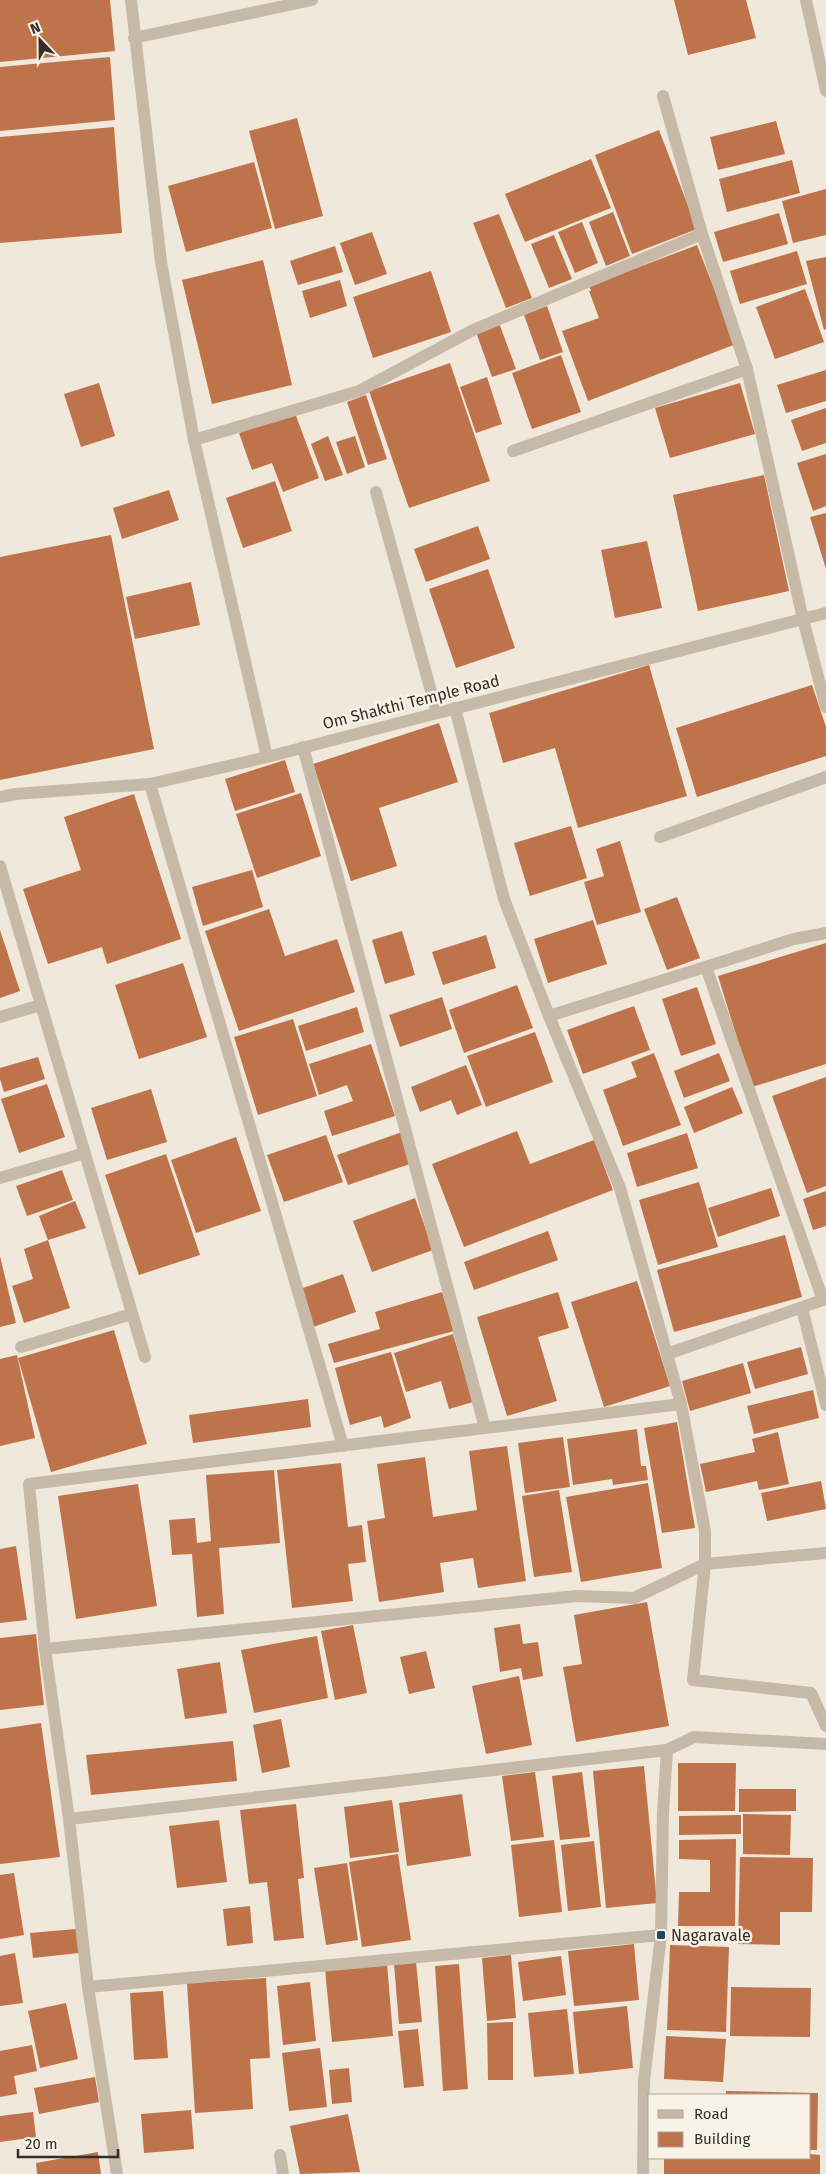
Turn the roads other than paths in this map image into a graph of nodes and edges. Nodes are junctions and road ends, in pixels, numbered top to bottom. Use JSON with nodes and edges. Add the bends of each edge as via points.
{"nodes":[{"id":1,"x":130,"y":0,"type":"edge"},
{"id":2,"x":312,"y":0,"type":"edge"},
{"id":3,"x":806,"y":0,"type":"edge"},
{"id":4,"x":134,"y":38,"type":"junction"},
{"id":5,"x":826,"y":91,"type":"edge"},
{"id":6,"x":663,"y":96,"type":"dead end"},
{"id":7,"x":702,"y":234,"type":"junction"},
{"id":8,"x":747,"y":369,"type":"junction"},
{"id":9,"x":194,"y":440,"type":"junction"},
{"id":10,"x":513,"y":451,"type":"dead end"},
{"id":11,"x":376,"y":492,"type":"dead end"},
{"id":12,"x":826,"y":612,"type":"edge"},
{"id":13,"x":803,"y":619,"type":"junction"},
{"id":14,"x":826,"y":707,"type":"edge"},
{"id":15,"x":455,"y":708,"type":"junction"},
{"id":16,"x":437,"y":713,"type":"junction"},
{"id":17,"x":303,"y":747,"type":"junction"},
{"id":18,"x":267,"y":756,"type":"junction"},
{"id":19,"x":826,"y":777,"type":"edge"},
{"id":20,"x":150,"y":784,"type":"junction"},
{"id":21,"x":0,"y":797,"type":"edge"},
{"id":22,"x":660,"y":837,"type":"dead end"},
{"id":23,"x":0,"y":866,"type":"edge"},
{"id":24,"x":826,"y":933,"type":"edge"},
{"id":25,"x":706,"y":967,"type":"junction"},
{"id":26,"x":41,"y":1005,"type":"junction"},
{"id":27,"x":549,"y":1016,"type":"junction"},
{"id":28,"x":0,"y":1017,"type":"edge"},
{"id":29,"x":84,"y":1153,"type":"junction"},
{"id":30,"x":0,"y":1178,"type":"edge"},
{"id":31,"x":825,"y":1299,"type":"edge"},
{"id":32,"x":802,"y":1308,"type":"junction"},
{"id":33,"x":132,"y":1314,"type":"junction"},
{"id":34,"x":21,"y":1347,"type":"dead end"},
{"id":35,"x":667,"y":1354,"type":"junction"},
{"id":36,"x":145,"y":1357,"type":"dead end"},
{"id":37,"x":681,"y":1404,"type":"junction"},
{"id":38,"x":826,"y":1404,"type":"edge"},
{"id":39,"x":485,"y":1428,"type":"junction"},
{"id":40,"x":343,"y":1446,"type":"junction"},
{"id":41,"x":826,"y":1553,"type":"edge"},
{"id":42,"x":705,"y":1564,"type":"junction"},
{"id":43,"x":45,"y":1650,"type":"junction"},
{"id":44,"x":826,"y":1726,"type":"edge"},
{"id":45,"x":826,"y":1744,"type":"edge"},
{"id":46,"x":667,"y":1750,"type":"junction"},
{"id":47,"x":69,"y":1819,"type":"junction"},
{"id":48,"x":661,"y":1935,"type":"junction"},
{"id":49,"x":88,"y":1986,"type":"junction"},
{"id":50,"x":280,"y":2155,"type":"dead end"},
{"id":51,"x":116,"y":2174,"type":"edge"},
{"id":52,"x":282,"y":2174,"type":"edge"},
{"id":53,"x":643,"y":2174,"type":"edge"}],
"edges":[{"from":1,"to":4,"type":"street"},
{"from":2,"to":4,"type":"street"},
{"from":3,"to":5,"type":"street"},
{"from":4,"to":9,"type":"street","via":[[161,262]]},
{"from":6,"to":7,"type":"street"},
{"from":7,"to":8,"type":"street"},
{"from":7,"to":9,"type":"street","via":[[473,330],[359,391]]},
{"from":8,"to":10,"type":"street"},
{"from":8,"to":13,"type":"street"},
{"from":9,"to":18,"type":"street"},
{"from":11,"to":16,"type":"street"},
{"from":12,"to":13,"type":"street","name":"Om Shakthi Temple Road"},
{"from":13,"to":14,"type":"street"},
{"from":13,"to":15,"type":"street","name":"Om Shakthi Temple Road"},
{"from":15,"to":16,"type":"street","name":"Om Shakthi Temple Road"},
{"from":15,"to":27,"type":"street","via":[[504,899]]},
{"from":16,"to":17,"type":"street","name":"Om Shakthi Temple Road"},
{"from":17,"to":18,"type":"street","name":"Om Shakthi Temple Road"},
{"from":17,"to":39,"type":"street"},
{"from":18,"to":20,"type":"street","name":"Om Shakthi Temple Road"},
{"from":19,"to":22,"type":"street"},
{"from":20,"to":21,"type":"street","name":"Om Shakthi Temple Road"},
{"from":20,"to":40,"type":"street"},
{"from":23,"to":26,"type":"street"},
{"from":24,"to":25,"type":"street","via":[[794,939]]},
{"from":25,"to":27,"type":"street"},
{"from":25,"to":31,"type":"street"},
{"from":26,"to":28,"type":"street"},
{"from":26,"to":29,"type":"street"},
{"from":27,"to":35,"type":"street","via":[[620,1188]]},
{"from":29,"to":30,"type":"street"},
{"from":29,"to":33,"type":"street"},
{"from":31,"to":32,"type":"street"},
{"from":32,"to":35,"type":"street"},
{"from":32,"to":38,"type":"street"},
{"from":33,"to":34,"type":"street"},
{"from":33,"to":36,"type":"street"},
{"from":35,"to":37,"type":"street"},
{"from":37,"to":39,"type":"street"},
{"from":37,"to":42,"type":"street","via":[[705,1531]]},
{"from":39,"to":40,"type":"street"},
{"from":40,"to":43,"type":"street","via":[[29,1484]]},
{"from":41,"to":42,"type":"street"},
{"from":42,"to":43,"type":"street","via":[[634,1598],[577,1596]]},
{"from":42,"to":44,"type":"street","via":[[693,1680],[811,1693]]},
{"from":43,"to":47,"type":"street"},
{"from":45,"to":46,"type":"street","via":[[694,1737]]},
{"from":46,"to":47,"type":"street"},
{"from":46,"to":48,"type":"street"},
{"from":47,"to":49,"type":"street"},
{"from":48,"to":49,"type":"street"},
{"from":48,"to":53,"type":"street","via":[[644,2081]]},
{"from":49,"to":51,"type":"street"},
{"from":50,"to":52,"type":"street"}]}
